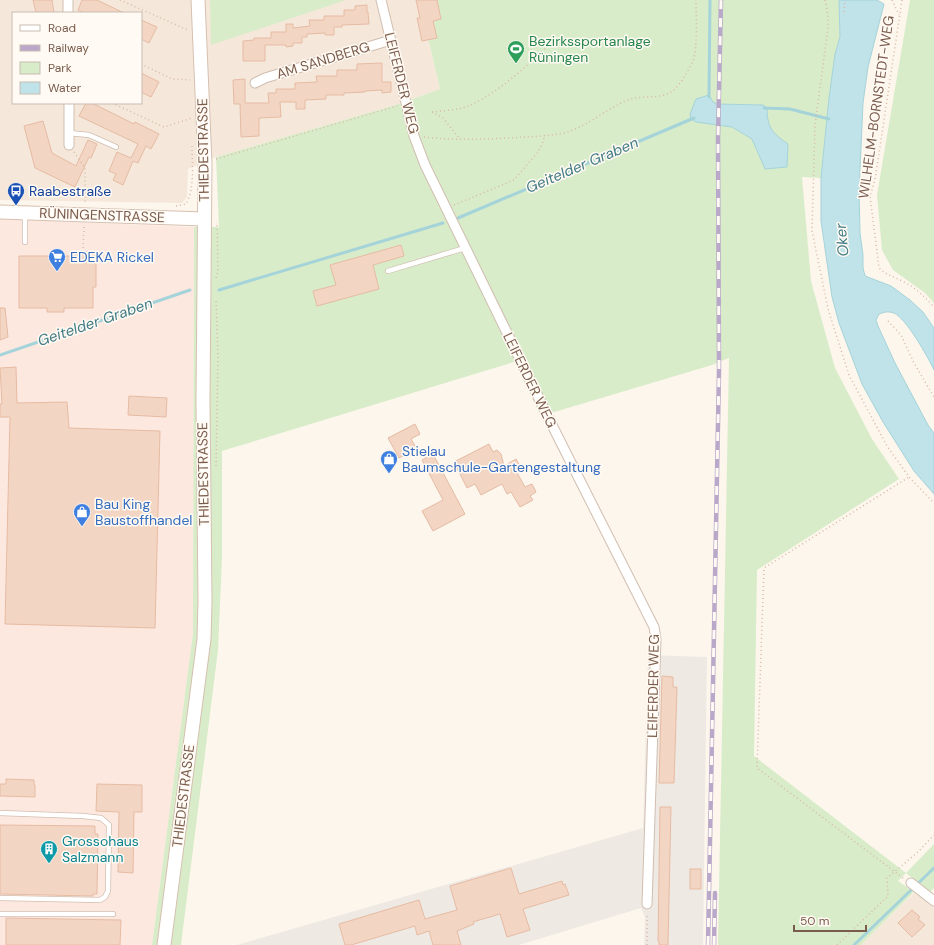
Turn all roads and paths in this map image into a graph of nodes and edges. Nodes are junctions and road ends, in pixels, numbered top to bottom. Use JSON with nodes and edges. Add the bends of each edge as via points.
{"nodes":[{"id":1,"x":68,"y":0,"type":"edge"},
{"id":2,"x":120,"y":0,"type":"edge"},
{"id":3,"x":198,"y":0,"type":"edge"},
{"id":4,"x":381,"y":0,"type":"edge"},
{"id":5,"x":696,"y":0,"type":"edge"},
{"id":6,"x":825,"y":0,"type":"edge"},
{"id":7,"x":846,"y":0,"type":"edge"},
{"id":8,"x":892,"y":0,"type":"edge"},
{"id":9,"x":902,"y":0,"type":"edge"},
{"id":10,"x":68,"y":12,"type":"edge"},
{"id":11,"x":844,"y":12,"type":"dead end"},
{"id":12,"x":900,"y":16,"type":"junction"},
{"id":13,"x":189,"y":30,"type":"dead end"},
{"id":14,"x":555,"y":38,"type":"dead end"},
{"id":15,"x":391,"y":40,"type":"junction"},
{"id":16,"x":142,"y":64,"type":"edge"},
{"id":17,"x":187,"y":80,"type":"dead end"},
{"id":18,"x":255,"y":84,"type":"dead end"},
{"id":19,"x":406,"y":103,"type":"junction"},
{"id":20,"x":69,"y":104,"type":"edge"},
{"id":21,"x":114,"y":104,"type":"edge"},
{"id":22,"x":192,"y":118,"type":"dead end"},
{"id":23,"x":69,"y":133,"type":"junction"},
{"id":24,"x":545,"y":135,"type":"junction"},
{"id":25,"x":414,"y":136,"type":"junction"},
{"id":26,"x":460,"y":139,"type":"junction"},
{"id":27,"x":69,"y":145,"type":"joint"},
{"id":28,"x":116,"y":147,"type":"dead end"},
{"id":29,"x":214,"y":159,"type":"dead end"},
{"id":30,"x":446,"y":208,"type":"junction"},
{"id":31,"x":85,"y":209,"type":"junction"},
{"id":32,"x":0,"y":212,"type":"edge"},
{"id":33,"x":24,"y":212,"type":"junction"},
{"id":34,"x":204,"y":219,"type":"junction"},
{"id":35,"x":25,"y":242,"type":"dead end"},
{"id":36,"x":466,"y":248,"type":"junction"},
{"id":37,"x":83,"y":252,"type":"dead end"},
{"id":38,"x":388,"y":271,"type":"dead end"},
{"id":39,"x":934,"y":307,"type":"edge"},
{"id":40,"x":888,"y":321,"type":"dead end"},
{"id":41,"x":934,"y":397,"type":"edge"},
{"id":42,"x":909,"y":477,"type":"junction"},
{"id":43,"x":934,"y":503,"type":"edge"},
{"id":44,"x":0,"y":813,"type":"edge"},
{"id":45,"x":934,"y":835,"type":"edge"},
{"id":46,"x":894,"y":872,"type":"junction"},
{"id":47,"x":911,"y":883,"type":"joint"},
{"id":48,"x":0,"y":898,"type":"edge"},
{"id":49,"x":934,"y":901,"type":"edge"},
{"id":50,"x":647,"y":904,"type":"joint"},
{"id":51,"x":0,"y":914,"type":"edge"},
{"id":52,"x":113,"y":914,"type":"dead end"},
{"id":53,"x":164,"y":945,"type":"edge"},
{"id":54,"x":647,"y":945,"type":"edge"},
{"id":55,"x":837,"y":945,"type":"edge"}],
"edges":[{"from":1,"to":10,"type":"street"},
{"from":2,"to":13,"type":"path"},
{"from":3,"to":34,"type":"street","name":"THIEDESTRASSE","via":[[205,157]]},
{"from":4,"to":15,"type":"street","name":"LEIFERDER WEG"},
{"from":5,"to":24,"type":"path","via":[[693,60],[675,89],[663,95],[632,99],[574,130]]},
{"from":6,"to":42,"type":"path","via":[[828,28],[816,107],[812,231],[828,309],[849,375],[887,446]]},
{"from":7,"to":11,"type":"path"},
{"from":8,"to":12,"type":"path"},
{"from":9,"to":12,"type":"path","name":"WILHELM-BORNSTEDT-WEG"},
{"from":12,"to":39,"type":"path","name":"WILHELM-BORNSTEDT-WEG","via":[[875,180],[870,196],[876,252],[879,268],[924,295]]},
{"from":14,"to":26,"type":"path","via":[[528,66],[492,93],[463,108],[432,112],[443,118]]},
{"from":15,"to":18,"type":"street","name":"AM SANDBERG","via":[[265,78]]},
{"from":15,"to":19,"type":"street","name":"LEIFERDER WEG"},
{"from":16,"to":17,"type":"path","via":[[172,79]]},
{"from":19,"to":25,"type":"street","name":"LEIFERDER WEG"},
{"from":19,"to":29,"type":"path"},
{"from":20,"to":23,"type":"street"},
{"from":21,"to":22,"type":"path","via":[[164,127]]},
{"from":23,"to":27,"type":"street"},
{"from":23,"to":28,"type":"lane","via":[[89,135]]},
{"from":24,"to":26,"type":"path"},
{"from":24,"to":30,"type":"path","via":[[537,153],[514,180]]},
{"from":25,"to":26,"type":"path"},
{"from":25,"to":30,"type":"street","name":"LEIFERDER WEG","via":[[425,166]]},
{"from":27,"to":31,"type":"path","via":[[85,168]]},
{"from":30,"to":36,"type":"street","name":"LEIFERDER WEG"},
{"from":31,"to":33,"type":"street","name":"RÜNINGENSTRASSE"},
{"from":31,"to":34,"type":"street","name":"RÜNINGENSTRASSE"},
{"from":31,"to":37,"type":"path"},
{"from":32,"to":33,"type":"street","name":"RÜNINGENSTRASSE"},
{"from":33,"to":35,"type":"lane"},
{"from":34,"to":53,"type":"street","name":"THIEDESTRASSE","via":[[204,640]]},
{"from":36,"to":38,"type":"lane"},
{"from":36,"to":50,"type":"street","name":"LEIFERDER WEG","via":[[654,627],[656,639]]},
{"from":40,"to":41,"type":"path","via":[[901,335]]},
{"from":42,"to":43,"type":"path"},
{"from":42,"to":46,"type":"path","via":[[764,568],[757,768]]},
{"from":44,"to":48,"type":"lane","via":[[83,816],[101,818],[109,825],[108,891],[105,898]]},
{"from":45,"to":46,"type":"path"},
{"from":46,"to":47,"type":"path"},
{"from":46,"to":55,"type":"path","via":[[887,878],[888,896]]},
{"from":47,"to":49,"type":"street"},
{"from":50,"to":54,"type":"path"},
{"from":51,"to":52,"type":"lane"}]}
